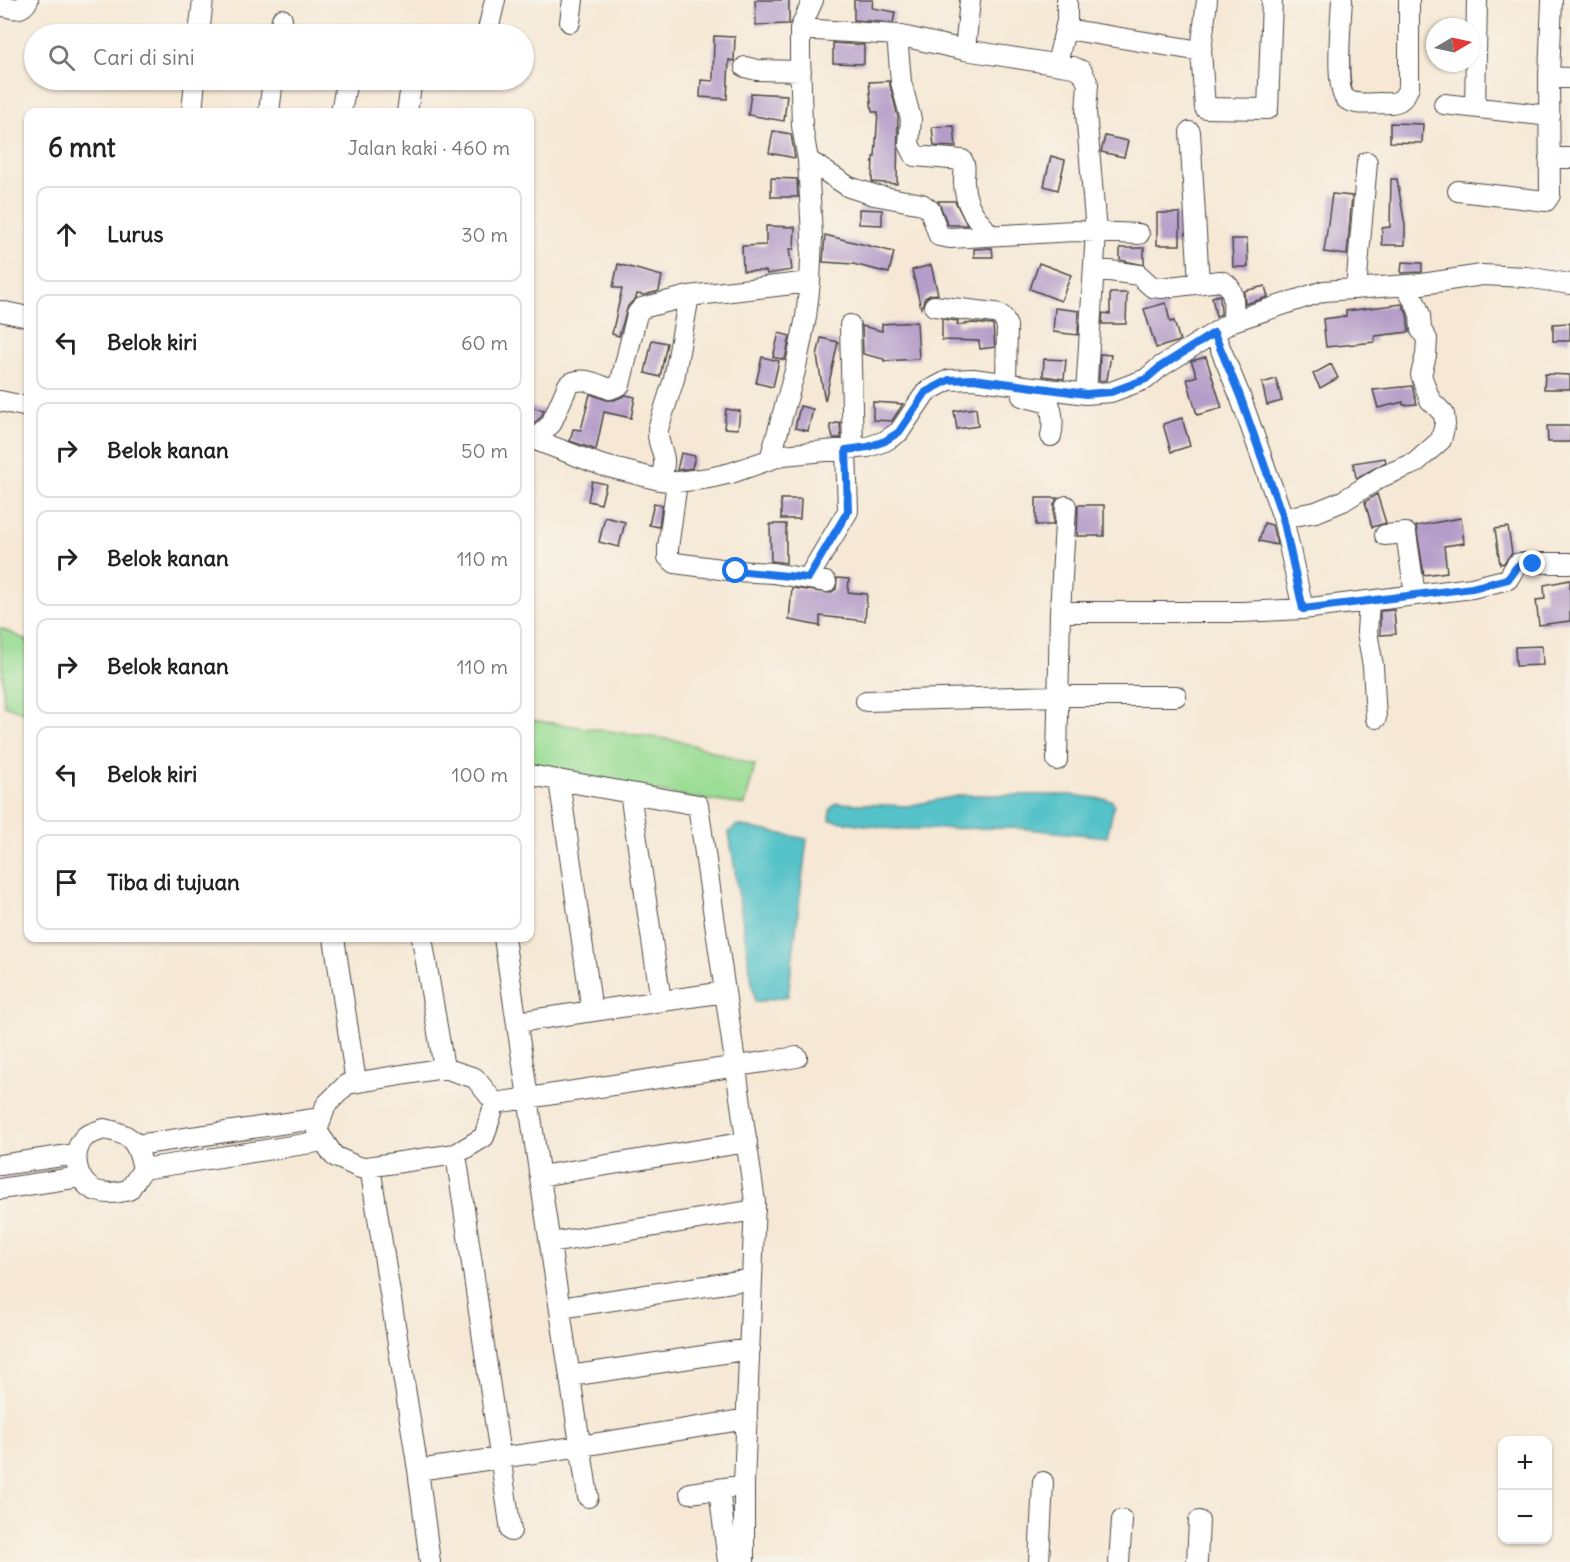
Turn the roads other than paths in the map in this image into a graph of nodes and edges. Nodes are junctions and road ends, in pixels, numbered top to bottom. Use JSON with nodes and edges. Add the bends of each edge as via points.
{"nodes":[{"id":1,"x":28,"y":0,"type":"edge"},
{"id":2,"x":203,"y":0,"type":"edge"},
{"id":3,"x":495,"y":0,"type":"edge"},
{"id":4,"x":573,"y":0,"type":"edge"},
{"id":5,"x":813,"y":0,"type":"edge"},
{"id":6,"x":970,"y":0,"type":"edge"},
{"id":7,"x":1067,"y":0,"type":"edge"},
{"id":8,"x":1207,"y":0,"type":"edge"},
{"id":9,"x":1272,"y":0,"type":"edge"},
{"id":10,"x":1342,"y":0,"type":"edge"},
{"id":11,"x":1409,"y":0,"type":"edge"},
{"id":12,"x":1477,"y":0,"type":"edge"},
{"id":13,"x":1552,"y":0,"type":"edge"},
{"id":14,"x":0,"y":5,"type":"edge"},
{"id":15,"x":570,"y":22,"type":"dead end"},
{"id":16,"x":200,"y":24,"type":"edge"},
{"id":17,"x":489,"y":24,"type":"edge"},
{"id":18,"x":800,"y":29,"type":"junction"},
{"id":19,"x":1066,"y":29,"type":"junction"},
{"id":20,"x":897,"y":35,"type":"junction"},
{"id":21,"x":965,"y":50,"type":"junction"},
{"id":22,"x":1201,"y":51,"type":"junction"},
{"id":23,"x":1057,"y":64,"type":"junction"},
{"id":24,"x":745,"y":67,"type":"dead end"},
{"id":25,"x":801,"y":71,"type":"junction"},
{"id":26,"x":1549,"y":77,"type":"junction"},
{"id":27,"x":1570,"y":78,"type":"edge"},
{"id":28,"x":194,"y":90,"type":"edge"},
{"id":29,"x":272,"y":90,"type":"edge"},
{"id":30,"x":345,"y":90,"type":"edge"},
{"id":31,"x":410,"y":90,"type":"edge"},
{"id":32,"x":1444,"y":104,"type":"dead end"},
{"id":33,"x":1475,"y":107,"type":"junction"},
{"id":34,"x":192,"y":108,"type":"edge"},
{"id":35,"x":270,"y":108,"type":"edge"},
{"id":36,"x":342,"y":108,"type":"edge"},
{"id":37,"x":408,"y":108,"type":"edge"},
{"id":38,"x":1550,"y":116,"type":"junction"},
{"id":39,"x":1190,"y":132,"type":"dead end"},
{"id":40,"x":1549,"y":158,"type":"junction"},
{"id":41,"x":1570,"y":158,"type":"edge"},
{"id":42,"x":808,"y":160,"type":"junction"},
{"id":43,"x":1367,"y":162,"type":"dead end"},
{"id":44,"x":1458,"y":191,"type":"dead end"},
{"id":45,"x":1096,"y":232,"type":"junction"},
{"id":46,"x":1139,"y":234,"type":"dead end"},
{"id":47,"x":990,"y":235,"type":"junction"},
{"id":48,"x":1095,"y":269,"type":"junction"},
{"id":49,"x":810,"y":282,"type":"junction"},
{"id":50,"x":1199,"y":283,"type":"junction"},
{"id":51,"x":1570,"y":284,"type":"edge"},
{"id":52,"x":1404,"y":285,"type":"junction"},
{"id":53,"x":1356,"y":289,"type":"junction"},
{"id":54,"x":689,"y":296,"type":"junction"},
{"id":55,"x":934,"y":306,"type":"dead end"},
{"id":56,"x":0,"y":312,"type":"edge"},
{"id":57,"x":24,"y":316,"type":"edge"},
{"id":58,"x":1233,"y":321,"type":"junction"},
{"id":59,"x":850,"y":325,"type":"dead end"},
{"id":60,"x":1214,"y":333,"type":"junction"},
{"id":61,"x":1012,"y":384,"type":"junction"},
{"id":62,"x":1086,"y":394,"type":"junction"},
{"id":63,"x":0,"y":401,"type":"edge"},
{"id":64,"x":24,"y":406,"type":"edge"},
{"id":65,"x":1051,"y":435,"type":"dead end"},
{"id":66,"x":534,"y":437,"type":"edge"},
{"id":67,"x":534,"y":440,"type":"edge"},
{"id":68,"x":850,"y":449,"type":"junction"},
{"id":69,"x":770,"y":459,"type":"junction"},
{"id":70,"x":668,"y":481,"type":"junction"},
{"id":71,"x":1066,"y":506,"type":"dead end"},
{"id":72,"x":1283,"y":518,"type":"junction"},
{"id":73,"x":1385,"y":535,"type":"dead end"},
{"id":74,"x":1570,"y":563,"type":"edge"},
{"id":75,"x":1415,"y":595,"type":"junction"},
{"id":76,"x":1369,"y":601,"type":"junction"},
{"id":77,"x":1303,"y":609,"type":"junction"},
{"id":78,"x":1060,"y":612,"type":"junction"},
{"id":79,"x":1058,"y":696,"type":"junction"},
{"id":80,"x":1176,"y":696,"type":"dead end"},
{"id":81,"x":866,"y":701,"type":"dead end"},
{"id":82,"x":1376,"y":718,"type":"dead end"},
{"id":83,"x":1057,"y":760,"type":"dead end"},
{"id":84,"x":534,"y":776,"type":"edge"},
{"id":85,"x":559,"y":780,"type":"junction"},
{"id":86,"x":630,"y":793,"type":"junction"},
{"id":87,"x":335,"y":942,"type":"edge"},
{"id":88,"x":424,"y":942,"type":"edge"},
{"id":89,"x":505,"y":942,"type":"edge"},
{"id":90,"x":725,"y":992,"type":"junction"},
{"id":91,"x":661,"y":1001,"type":"junction"},
{"id":92,"x":592,"y":1011,"type":"junction"},
{"id":93,"x":517,"y":1022,"type":"junction"},
{"id":94,"x":797,"y":1057,"type":"dead end"},
{"id":95,"x":736,"y":1067,"type":"junction"},
{"id":96,"x":444,"y":1068,"type":"junction"},
{"id":97,"x":356,"y":1082,"type":"junction"},
{"id":98,"x":528,"y":1098,"type":"junction"},
{"id":99,"x":495,"y":1103,"type":"junction"},
{"id":100,"x":321,"y":1118,"type":"junction"},
{"id":101,"x":324,"y":1141,"type":"junction"},
{"id":102,"x":747,"y":1142,"type":"junction"},
{"id":103,"x":137,"y":1145,"type":"junction"},
{"id":104,"x":76,"y":1154,"type":"junction"},
{"id":105,"x":456,"y":1154,"type":"junction"},
{"id":106,"x":0,"y":1165,"type":"edge"},
{"id":107,"x":370,"y":1167,"type":"junction"},
{"id":108,"x":143,"y":1168,"type":"junction"},
{"id":109,"x":540,"y":1176,"type":"junction"},
{"id":110,"x":80,"y":1177,"type":"junction"},
{"id":111,"x":0,"y":1190,"type":"edge"},
{"id":112,"x":755,"y":1210,"type":"junction"},
{"id":113,"x":550,"y":1243,"type":"junction"},
{"id":114,"x":752,"y":1279,"type":"junction"},
{"id":115,"x":560,"y":1308,"type":"junction"},
{"id":116,"x":750,"y":1349,"type":"junction"},
{"id":117,"x":570,"y":1377,"type":"junction"},
{"id":118,"x":747,"y":1419,"type":"junction"},
{"id":119,"x":580,"y":1446,"type":"junction"},
{"id":120,"x":500,"y":1457,"type":"junction"},
{"id":121,"x":418,"y":1470,"type":"junction"},
{"id":122,"x":1043,"y":1482,"type":"dead end"},
{"id":123,"x":744,"y":1485,"type":"junction"},
{"id":124,"x":719,"y":1489,"type":"junction"},
{"id":125,"x":690,"y":1493,"type":"dead end"},
{"id":126,"x":588,"y":1497,"type":"dead end"},
{"id":127,"x":1122,"y":1520,"type":"dead end"},
{"id":128,"x":1199,"y":1521,"type":"dead end"},
{"id":129,"x":511,"y":1531,"type":"dead end"},
{"id":130,"x":430,"y":1562,"type":"edge"},
{"id":131,"x":728,"y":1562,"type":"edge"},
{"id":132,"x":744,"y":1562,"type":"edge"},
{"id":133,"x":1039,"y":1562,"type":"edge"},
{"id":134,"x":1119,"y":1562,"type":"edge"},
{"id":135,"x":1197,"y":1562,"type":"edge"}],
"edges":[{"from":1,"to":14,"type":"street","via":[[19,9]]},
{"from":2,"to":16,"type":"street"},
{"from":3,"to":17,"type":"street"},
{"from":4,"to":15,"type":"street"},
{"from":5,"to":18,"type":"street"},
{"from":6,"to":21,"type":"street"},
{"from":7,"to":19,"type":"street"},
{"from":8,"to":22,"type":"street"},
{"from":9,"to":22,"type":"street","via":[[1268,109],[1205,108]]},
{"from":10,"to":11,"type":"street","via":[[1341,93],[1354,103],[1394,104],[1402,101],[1409,86]]},
{"from":12,"to":33,"type":"street"},
{"from":13,"to":26,"type":"street"},
{"from":18,"to":20,"type":"street"},
{"from":18,"to":25,"type":"street"},
{"from":19,"to":22,"type":"street"},
{"from":19,"to":23,"type":"street"},
{"from":20,"to":21,"type":"street"},
{"from":20,"to":47,"type":"street","via":[[901,82],[911,119],[909,144],[915,156],[962,160],[971,212]]},
{"from":21,"to":23,"type":"street"},
{"from":23,"to":45,"type":"street","via":[[1082,71],[1088,84],[1086,112]]},
{"from":24,"to":25,"type":"street"},
{"from":25,"to":42,"type":"street","via":[[802,126]]},
{"from":26,"to":27,"type":"street"},
{"from":26,"to":38,"type":"street"},
{"from":28,"to":34,"type":"street"},
{"from":29,"to":35,"type":"street"},
{"from":30,"to":36,"type":"street"},
{"from":31,"to":37,"type":"street"},
{"from":32,"to":33,"type":"street"},
{"from":33,"to":38,"type":"street"},
{"from":38,"to":40,"type":"street"},
{"from":39,"to":50,"type":"street"},
{"from":40,"to":41,"type":"street"},
{"from":40,"to":44,"type":"street","via":[[1551,195],[1546,201]]},
{"from":42,"to":47,"type":"street","via":[[849,187],[922,204],[930,210],[939,236]]},
{"from":42,"to":49,"type":"street"},
{"from":43,"to":53,"type":"street"},
{"from":45,"to":46,"type":"street"},
{"from":45,"to":47,"type":"street"},
{"from":45,"to":48,"type":"street"},
{"from":48,"to":50,"type":"street","via":[[1139,275],[1152,287]]},
{"from":48,"to":62,"type":"street"},
{"from":49,"to":54,"type":"street"},
{"from":49,"to":69,"type":"street","via":[[795,371]]},
{"from":50,"to":58,"type":"street","via":[[1221,281],[1230,286]]},
{"from":51,"to":52,"type":"street","via":[[1482,275]]},
{"from":52,"to":53,"type":"street"},
{"from":52,"to":72,"type":"street","via":[[1416,304],[1421,330],[1427,339],[1421,375],[1430,400],[1444,414],[1441,440],[1415,463],[1381,477],[1343,501],[1316,512]]},
{"from":53,"to":58,"type":"street","via":[[1324,291]]},
{"from":54,"to":66,"type":"street","via":[[642,308],[620,386],[609,389],[588,381],[572,381],[550,424]]},
{"from":54,"to":70,"type":"street","via":[[674,379],[658,429]]},
{"from":55,"to":61,"type":"street","via":[[1002,316]]},
{"from":56,"to":57,"type":"street"},
{"from":58,"to":60,"type":"street"},
{"from":59,"to":68,"type":"street"},
{"from":60,"to":62,"type":"street","via":[[1146,379],[1111,392]]},
{"from":60,"to":72,"type":"street"},
{"from":61,"to":62,"type":"street"},
{"from":61,"to":65,"type":"street","via":[[1023,397],[1049,403]]},
{"from":61,"to":68,"type":"street","via":[[949,380],[926,392],[899,432],[868,447]]},
{"from":63,"to":64,"type":"street"},
{"from":67,"to":70,"type":"street","via":[[602,465]]},
{"from":68,"to":69,"type":"street"},
{"from":68,"to":70,"type":"street","via":[[848,511],[817,580],[675,563],[668,557]]},
{"from":69,"to":70,"type":"street","via":[[732,473]]},
{"from":71,"to":78,"type":"street"},
{"from":72,"to":77,"type":"street"},
{"from":73,"to":75,"type":"street","via":[[1406,533]]},
{"from":74,"to":75,"type":"street","via":[[1520,563],[1503,581]]},
{"from":75,"to":76,"type":"street"},
{"from":76,"to":77,"type":"street"},
{"from":76,"to":82,"type":"street","via":[[1367,632],[1379,664]]},
{"from":77,"to":78,"type":"street"},
{"from":78,"to":79,"type":"street"},
{"from":79,"to":80,"type":"street"},
{"from":79,"to":81,"type":"street"},
{"from":79,"to":83,"type":"street"},
{"from":84,"to":85,"type":"street"},
{"from":85,"to":86,"type":"street"},
{"from":85,"to":92,"type":"street"},
{"from":86,"to":90,"type":"street","via":[[698,805]]},
{"from":86,"to":91,"type":"street"},
{"from":87,"to":97,"type":"street"},
{"from":88,"to":96,"type":"street"},
{"from":89,"to":93,"type":"street"},
{"from":90,"to":91,"type":"street"},
{"from":90,"to":95,"type":"street"},
{"from":91,"to":92,"type":"street"},
{"from":92,"to":93,"type":"street"},
{"from":93,"to":98,"type":"street"},
{"from":94,"to":95,"type":"street"},
{"from":95,"to":98,"type":"street"},
{"from":95,"to":102,"type":"street"},
{"from":96,"to":97,"type":"street"},
{"from":96,"to":99,"type":"street","via":[[475,1078]]},
{"from":97,"to":100,"type":"street","via":[[347,1084],[326,1105]]},
{"from":98,"to":99,"type":"street"},
{"from":98,"to":109,"type":"street"},
{"from":99,"to":105,"type":"street","via":[[484,1137]]},
{"from":100,"to":101,"type":"street","via":[[317,1131]]},
{"from":100,"to":103,"type":"street"},
{"from":101,"to":107,"type":"street","via":[[334,1156],[360,1168]]},
{"from":101,"to":108,"type":"street"},
{"from":102,"to":109,"type":"street"},
{"from":102,"to":112,"type":"street"},
{"from":103,"to":104,"type":"street","via":[[122,1132],[104,1129],[86,1137]]},
{"from":103,"to":108,"type":"street"},
{"from":104,"to":106,"type":"street"},
{"from":104,"to":110,"type":"street"},
{"from":105,"to":107,"type":"street"},
{"from":105,"to":120,"type":"street"},
{"from":107,"to":121,"type":"street"},
{"from":108,"to":110,"type":"street","via":[[129,1190],[112,1194],[95,1191]]},
{"from":109,"to":113,"type":"street"},
{"from":110,"to":111,"type":"street"},
{"from":112,"to":113,"type":"street"},
{"from":112,"to":114,"type":"street"},
{"from":113,"to":115,"type":"street"},
{"from":114,"to":115,"type":"street"},
{"from":114,"to":116,"type":"street"},
{"from":115,"to":117,"type":"street"},
{"from":116,"to":117,"type":"street"},
{"from":116,"to":118,"type":"street"},
{"from":117,"to":119,"type":"street"},
{"from":118,"to":119,"type":"street"},
{"from":118,"to":123,"type":"street"},
{"from":119,"to":120,"type":"street"},
{"from":119,"to":126,"type":"street"},
{"from":120,"to":121,"type":"street"},
{"from":120,"to":129,"type":"street"},
{"from":121,"to":130,"type":"street"},
{"from":122,"to":133,"type":"street"},
{"from":123,"to":124,"type":"street"},
{"from":123,"to":132,"type":"street"},
{"from":124,"to":125,"type":"street"},
{"from":124,"to":131,"type":"street"},
{"from":127,"to":134,"type":"street"},
{"from":128,"to":135,"type":"street"}]}
